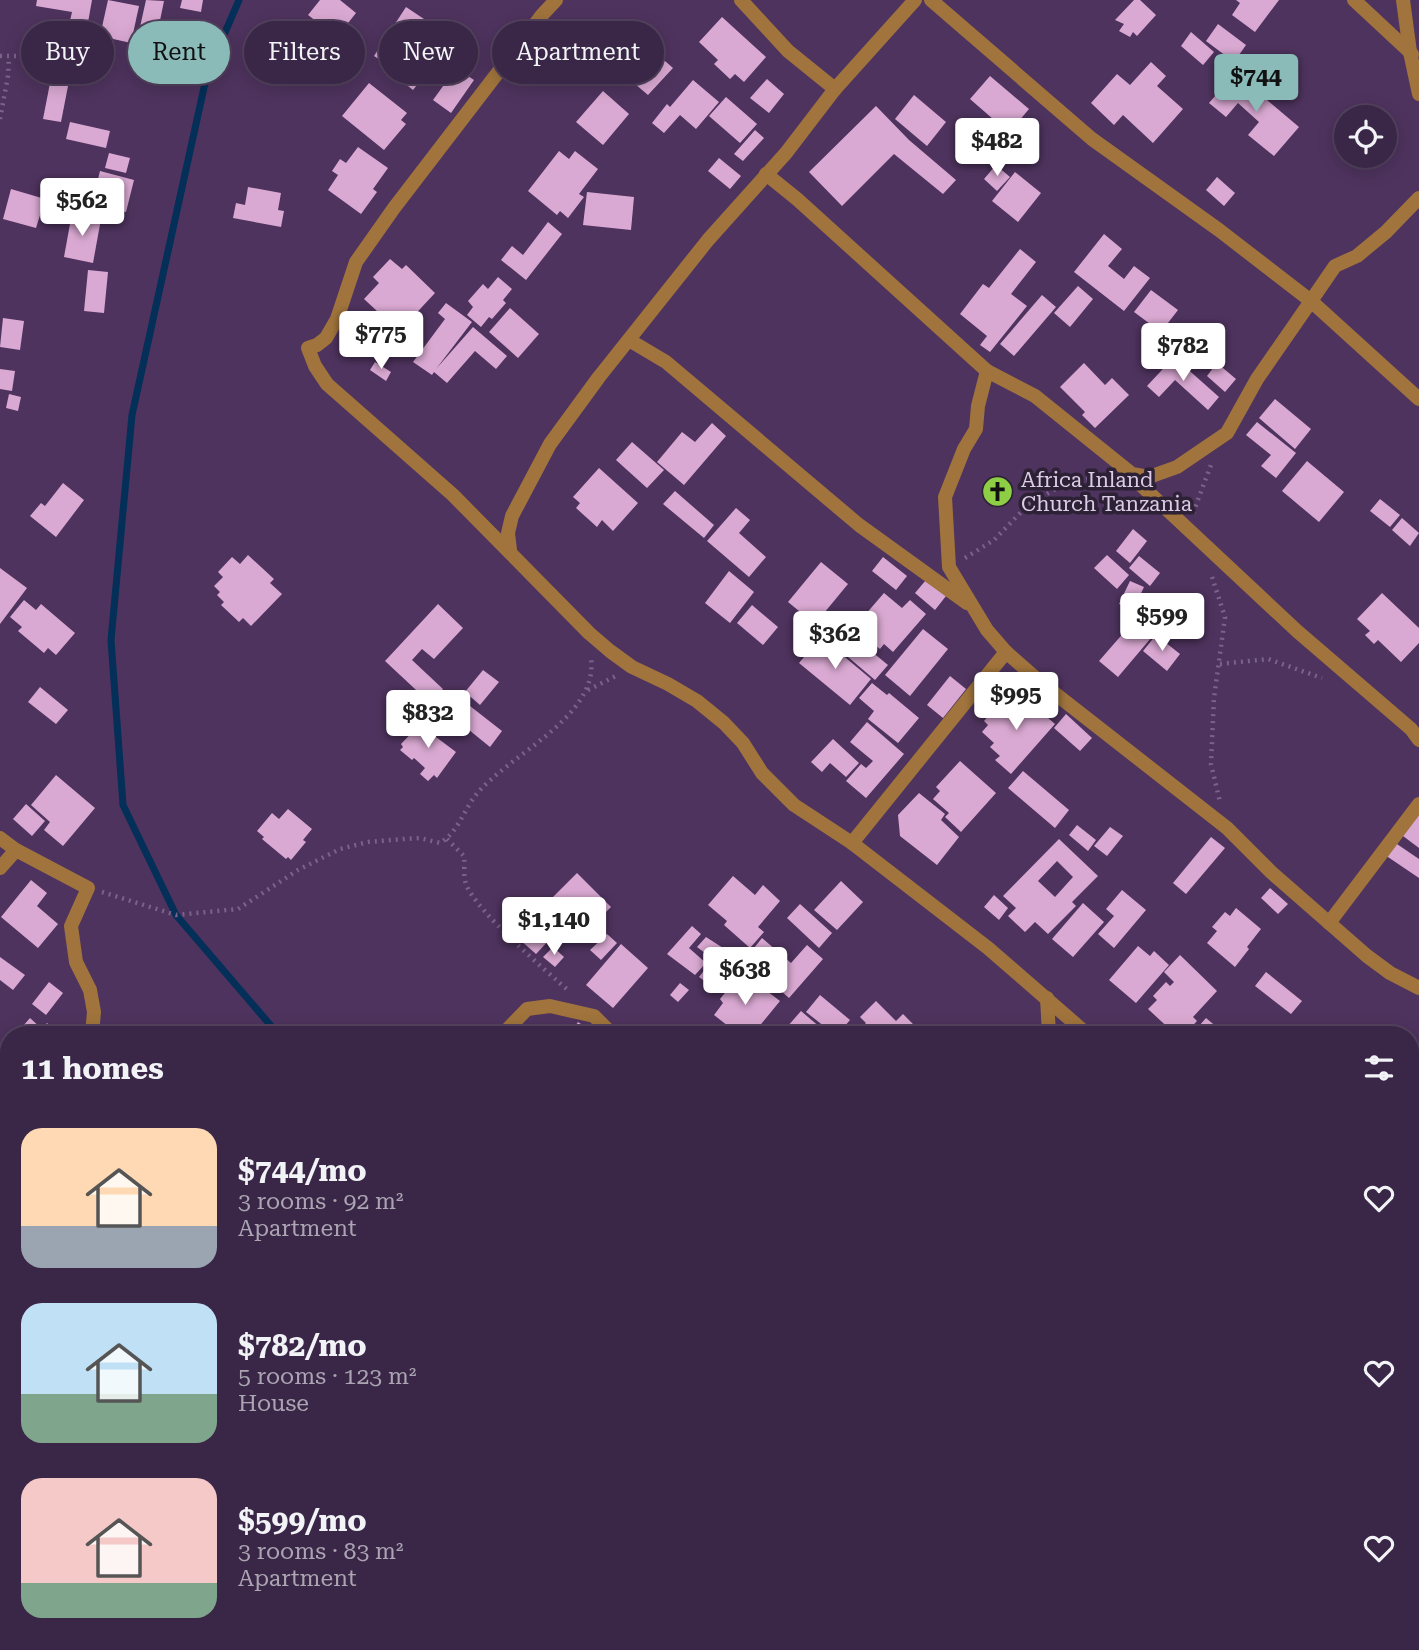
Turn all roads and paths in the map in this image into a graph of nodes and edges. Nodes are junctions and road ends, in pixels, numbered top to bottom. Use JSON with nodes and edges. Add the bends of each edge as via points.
{"nodes":[{"id":1,"x":556,"y":0,"type":"edge"},
{"id":2,"x":741,"y":0,"type":"edge"},
{"id":3,"x":915,"y":0,"type":"edge"},
{"id":4,"x":930,"y":0,"type":"edge"},
{"id":5,"x":1354,"y":0,"type":"edge"},
{"id":6,"x":1403,"y":0,"type":"edge"},
{"id":7,"x":1414,"y":55,"type":"edge"},
{"id":8,"x":0,"y":56,"type":"edge"},
{"id":9,"x":9,"y":57,"type":"junction"},
{"id":10,"x":21,"y":57,"type":"edge"},
{"id":11,"x":835,"y":89,"type":"junction"},
{"id":12,"x":1419,"y":94,"type":"edge"},
{"id":13,"x":0,"y":119,"type":"edge"},
{"id":14,"x":766,"y":174,"type":"junction"},
{"id":15,"x":1419,"y":198,"type":"edge"},
{"id":16,"x":1311,"y":301,"type":"junction"},
{"id":17,"x":629,"y":340,"type":"junction"},
{"id":18,"x":987,"y":370,"type":"junction"},
{"id":19,"x":1419,"y":399,"type":"edge"},
{"id":20,"x":1227,"y":433,"type":"junction"},
{"id":21,"x":1124,"y":469,"type":"junction"},
{"id":22,"x":1194,"y":536,"type":"junction"},
{"id":23,"x":510,"y":550,"type":"junction"},
{"id":24,"x":1206,"y":566,"type":"dead end"},
{"id":25,"x":949,"y":567,"type":"junction"},
{"id":26,"x":976,"y":610,"type":"junction"},
{"id":27,"x":589,"y":633,"type":"junction"},
{"id":28,"x":1006,"y":652,"type":"junction"},
{"id":29,"x":1220,"y":664,"type":"junction"},
{"id":30,"x":632,"y":667,"type":"junction"},
{"id":31,"x":1334,"y":682,"type":"dead end"},
{"id":32,"x":587,"y":691,"type":"junction"},
{"id":33,"x":1419,"y":740,"type":"edge"},
{"id":34,"x":1419,"y":804,"type":"edge"},
{"id":35,"x":1227,"y":828,"type":"junction"},
{"id":36,"x":0,"y":838,"type":"edge"},
{"id":37,"x":447,"y":839,"type":"junction"},
{"id":38,"x":852,"y":843,"type":"junction"},
{"id":39,"x":16,"y":850,"type":"junction"},
{"id":40,"x":0,"y":867,"type":"edge"},
{"id":41,"x":88,"y":888,"type":"junction"},
{"id":42,"x":1329,"y":923,"type":"junction"},
{"id":43,"x":1419,"y":988,"type":"edge"},
{"id":44,"x":1046,"y":998,"type":"junction"},
{"id":45,"x":594,"y":1016,"type":"junction"},
{"id":46,"x":93,"y":1026,"type":"edge"},
{"id":47,"x":511,"y":1026,"type":"edge"},
{"id":48,"x":604,"y":1026,"type":"edge"},
{"id":49,"x":1048,"y":1026,"type":"edge"},
{"id":50,"x":1078,"y":1026,"type":"edge"}],
"edges":[{"from":1,"to":23,"type":"street","via":[[394,208],[356,262],[326,338],[309,348],[327,384]]},
{"from":2,"to":11,"type":"street","via":[[788,51]]},
{"from":3,"to":11,"type":"street"},
{"from":4,"to":16,"type":"street","via":[[1092,139]]},
{"from":5,"to":7,"type":"street"},
{"from":6,"to":7,"type":"street"},
{"from":7,"to":12,"type":"street"},
{"from":8,"to":9,"type":"path"},
{"from":9,"to":10,"type":"path"},
{"from":9,"to":13,"type":"path"},
{"from":11,"to":14,"type":"street"},
{"from":14,"to":17,"type":"street"},
{"from":14,"to":18,"type":"street"},
{"from":15,"to":16,"type":"street","via":[[1357,256],[1335,266]]},
{"from":16,"to":19,"type":"street"},
{"from":16,"to":20,"type":"street","via":[[1257,379]]},
{"from":17,"to":23,"type":"street","via":[[550,444],[512,516]]},
{"from":17,"to":26,"type":"street","via":[[666,362],[859,525]]},
{"from":18,"to":21,"type":"street","via":[[1035,396]]},
{"from":18,"to":25,"type":"street","via":[[975,429],[945,497]]},
{"from":20,"to":21,"type":"street","via":[[1156,476],[1140,477]]},
{"from":20,"to":22,"type":"path","via":[[1194,508]]},
{"from":21,"to":22,"type":"street"},
{"from":21,"to":25,"type":"path","via":[[1059,487],[1028,505],[994,540]]},
{"from":22,"to":33,"type":"street"},
{"from":23,"to":27,"type":"street"},
{"from":24,"to":29,"type":"path","via":[[1225,617]]},
{"from":25,"to":26,"type":"street"},
{"from":26,"to":28,"type":"street"},
{"from":27,"to":30,"type":"street"},
{"from":27,"to":32,"type":"path","via":[[592,666]]},
{"from":28,"to":35,"type":"street"},
{"from":28,"to":38,"type":"street"},
{"from":29,"to":31,"type":"path","via":[[1268,659]]},
{"from":29,"to":35,"type":"path","via":[[1211,764]]},
{"from":30,"to":32,"type":"path"},
{"from":30,"to":38,"type":"street","via":[[696,701],[724,723],[786,798]]},
{"from":32,"to":37,"type":"path","via":[[544,739],[475,796]]},
{"from":34,"to":42,"type":"street"},
{"from":35,"to":42,"type":"street"},
{"from":36,"to":39,"type":"street"},
{"from":37,"to":41,"type":"path","via":[[440,843],[420,838],[368,842],[340,849],[238,909],[176,915]]},
{"from":37,"to":45,"type":"path","via":[[464,856],[466,884],[482,906]]},
{"from":38,"to":44,"type":"street"},
{"from":39,"to":40,"type":"street"},
{"from":39,"to":41,"type":"street"},
{"from":41,"to":46,"type":"street","via":[[71,926],[76,962],[90,990]]},
{"from":42,"to":43,"type":"street","via":[[1390,973]]},
{"from":44,"to":49,"type":"street"},
{"from":44,"to":50,"type":"street"},
{"from":45,"to":47,"type":"street","via":[[540,1006],[527,1009]]},
{"from":45,"to":48,"type":"street"}]}
